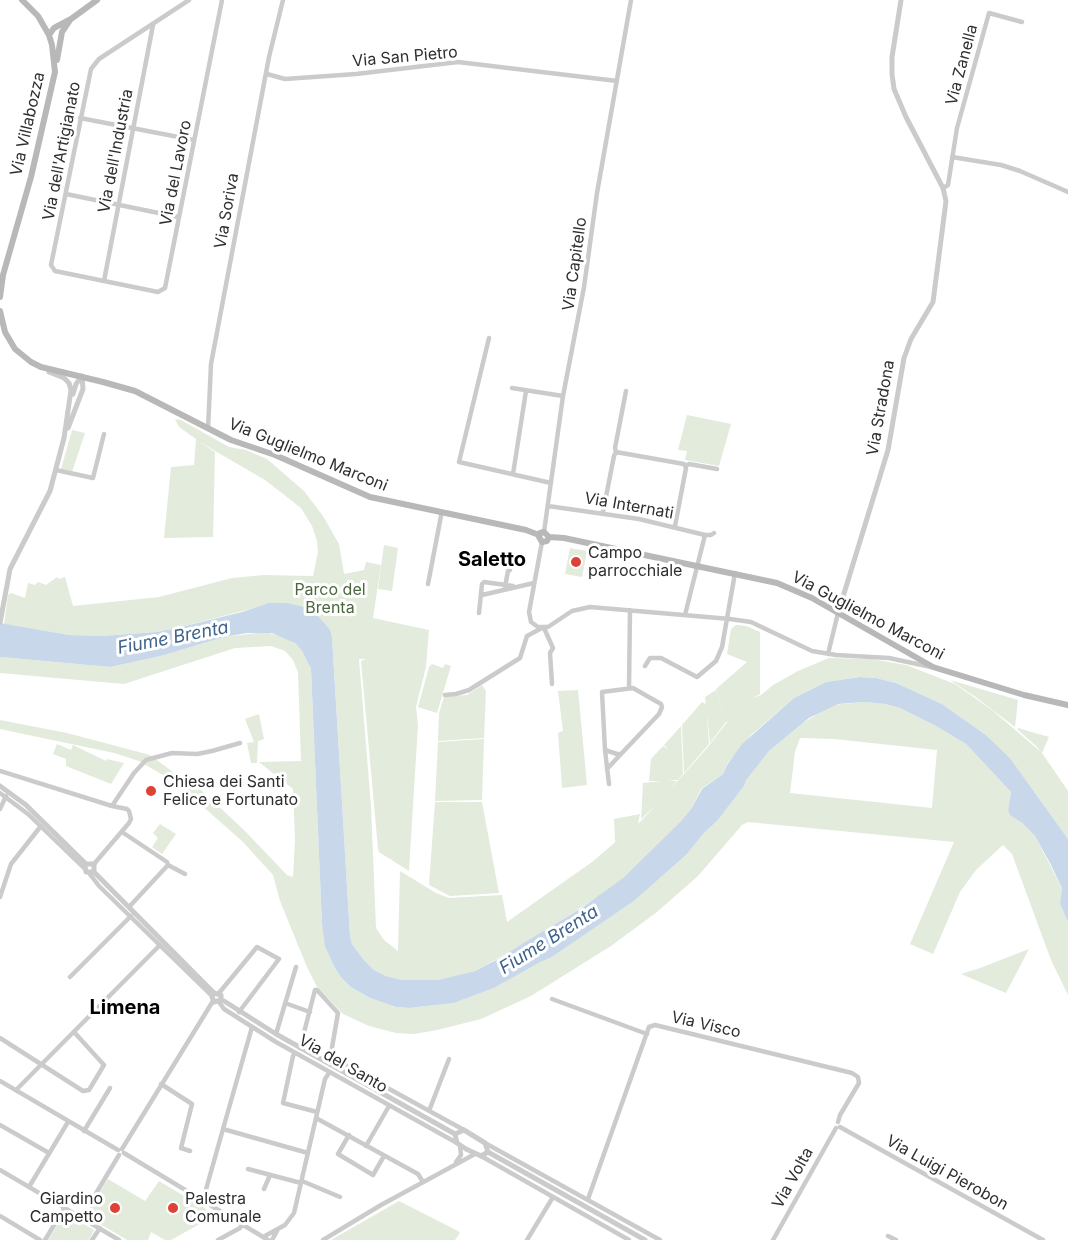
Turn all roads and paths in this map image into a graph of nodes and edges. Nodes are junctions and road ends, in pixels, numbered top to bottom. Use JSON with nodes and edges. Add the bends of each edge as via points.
{"nodes":[{"id":1,"x":22,"y":0,"type":"edge"},
{"id":2,"x":97,"y":0,"type":"edge"},
{"id":3,"x":189,"y":0,"type":"edge"},
{"id":4,"x":222,"y":0,"type":"edge"},
{"id":5,"x":283,"y":0,"type":"edge"},
{"id":6,"x":631,"y":0,"type":"edge"},
{"id":7,"x":901,"y":0,"type":"edge"},
{"id":8,"x":30,"y":6,"type":"junction"},
{"id":9,"x":71,"y":20,"type":"junction"},
{"id":10,"x":1022,"y":22,"type":"dead end"},
{"id":11,"x":59,"y":24,"type":"junction"},
{"id":12,"x":153,"y":25,"type":"junction"},
{"id":13,"x":62,"y":32,"type":"junction"},
{"id":14,"x":49,"y":34,"type":"junction"},
{"id":15,"x":55,"y":72,"type":"junction"},
{"id":16,"x":267,"y":75,"type":"junction"},
{"id":17,"x":617,"y":81,"type":"junction"},
{"id":18,"x":80,"y":118,"type":"junction"},
{"id":19,"x":132,"y":128,"type":"junction"},
{"id":20,"x":194,"y":140,"type":"junction"},
{"id":21,"x":952,"y":157,"type":"junction"},
{"id":22,"x":943,"y":188,"type":"junction"},
{"id":23,"x":1068,"y":192,"type":"edge"},
{"id":24,"x":66,"y":194,"type":"junction"},
{"id":25,"x":118,"y":205,"type":"junction"},
{"id":26,"x":178,"y":217,"type":"junction"},
{"id":27,"x":104,"y":281,"type":"junction"},
{"id":28,"x":0,"y":297,"type":"edge"},
{"id":29,"x":0,"y":311,"type":"edge"},
{"id":30,"x":1,"y":323,"type":"edge"},
{"id":31,"x":489,"y":338,"type":"dead end"},
{"id":32,"x":31,"y":362,"type":"junction"},
{"id":33,"x":82,"y":376,"type":"junction"},
{"id":34,"x":120,"y":386,"type":"junction"},
{"id":35,"x":512,"y":387,"type":"dead end"},
{"id":36,"x":526,"y":391,"type":"junction"},
{"id":37,"x":626,"y":391,"type":"dead end"},
{"id":38,"x":563,"y":396,"type":"junction"},
{"id":39,"x":81,"y":397,"type":"junction"},
{"id":40,"x":70,"y":404,"type":"junction"},
{"id":41,"x":208,"y":429,"type":"junction"},
{"id":42,"x":104,"y":434,"type":"dead end"},
{"id":43,"x":64,"y":438,"type":"junction"},
{"id":44,"x":616,"y":452,"type":"junction"},
{"id":45,"x":686,"y":466,"type":"junction"},
{"id":46,"x":717,"y":469,"type":"dead end"},
{"id":47,"x":56,"y":470,"type":"junction"},
{"id":48,"x":513,"y":474,"type":"junction"},
{"id":49,"x":551,"y":483,"type":"junction"},
{"id":50,"x":548,"y":506,"type":"junction"},
{"id":51,"x":603,"y":512,"type":"junction"},
{"id":52,"x":441,"y":516,"type":"dead end"},
{"id":53,"x":675,"y":526,"type":"junction"},
{"id":54,"x":714,"y":532,"type":"dead end"},
{"id":55,"x":705,"y":535,"type":"junction"},
{"id":56,"x":544,"y":536,"type":"junction"},
{"id":57,"x":698,"y":566,"type":"junction"},
{"id":58,"x":510,"y":570,"type":"dead end"},
{"id":59,"x":735,"y":573,"type":"junction"},
{"id":60,"x":534,"y":583,"type":"junction"},
{"id":61,"x":428,"y":584,"type":"dead end"},
{"id":62,"x":505,"y":587,"type":"junction"},
{"id":63,"x":482,"y":595,"type":"junction"},
{"id":64,"x":2,"y":600,"type":"edge"},
{"id":65,"x":630,"y":610,"type":"junction"},
{"id":66,"x":479,"y":613,"type":"dead end"},
{"id":67,"x":838,"y":613,"type":"junction"},
{"id":68,"x":684,"y":615,"type":"junction"},
{"id":69,"x":727,"y":619,"type":"junction"},
{"id":70,"x":531,"y":622,"type":"junction"},
{"id":71,"x":0,"y":623,"type":"edge"},
{"id":72,"x":543,"y":628,"type":"junction"},
{"id":73,"x":527,"y":636,"type":"junction"},
{"id":74,"x":828,"y":654,"type":"junction"},
{"id":75,"x":645,"y":666,"type":"dead end"},
{"id":76,"x":933,"y":667,"type":"junction"},
{"id":77,"x":552,"y":684,"type":"dead end"},
{"id":78,"x":629,"y":688,"type":"junction"},
{"id":79,"x":445,"y":695,"type":"dead end"},
{"id":80,"x":1068,"y":705,"type":"edge"},
{"id":81,"x":240,"y":743,"type":"dead end"},
{"id":82,"x":605,"y":750,"type":"junction"},
{"id":83,"x":621,"y":754,"type":"junction"},
{"id":84,"x":607,"y":769,"type":"junction"},
{"id":85,"x":0,"y":771,"type":"edge"},
{"id":86,"x":609,"y":784,"type":"dead end"},
{"id":87,"x":0,"y":786,"type":"edge"},
{"id":88,"x":0,"y":793,"type":"edge"},
{"id":89,"x":6,"y":796,"type":"junction"},
{"id":90,"x":112,"y":806,"type":"junction"},
{"id":91,"x":0,"y":809,"type":"edge"},
{"id":92,"x":40,"y":826,"type":"junction"},
{"id":93,"x":123,"y":832,"type":"junction"},
{"id":94,"x":63,"y":844,"type":"junction"},
{"id":95,"x":94,"y":864,"type":"joint"},
{"id":96,"x":168,"y":865,"type":"junction"},
{"id":97,"x":89,"y":869,"type":"junction"},
{"id":98,"x":4,"y":873,"type":"edge"},
{"id":99,"x":185,"y":874,"type":"dead end"},
{"id":100,"x":0,"y":897,"type":"edge"},
{"id":101,"x":129,"y":907,"type":"junction"},
{"id":102,"x":131,"y":916,"type":"junction"},
{"id":103,"x":160,"y":945,"type":"junction"},
{"id":104,"x":296,"y":967,"type":"dead end"},
{"id":105,"x":70,"y":977,"type":"dead end"},
{"id":106,"x":216,"y":998,"type":"junction"},
{"id":107,"x":552,"y":999,"type":"dead end"},
{"id":108,"x":285,"y":1003,"type":"junction"},
{"id":109,"x":239,"y":1012,"type":"junction"},
{"id":110,"x":310,"y":1012,"type":"junction"},
{"id":111,"x":252,"y":1026,"type":"junction"},
{"id":112,"x":74,"y":1032,"type":"junction"},
{"id":113,"x":276,"y":1034,"type":"junction"},
{"id":114,"x":647,"y":1034,"type":"junction"},
{"id":115,"x":0,"y":1038,"type":"edge"},
{"id":116,"x":298,"y":1050,"type":"junction"},
{"id":117,"x":331,"y":1057,"type":"junction"},
{"id":118,"x":449,"y":1059,"type":"dead end"},
{"id":119,"x":327,"y":1064,"type":"junction"},
{"id":120,"x":40,"y":1065,"type":"junction"},
{"id":121,"x":329,"y":1072,"type":"junction"},
{"id":122,"x":346,"y":1074,"type":"junction"},
{"id":123,"x":342,"y":1080,"type":"junction"},
{"id":124,"x":0,"y":1081,"type":"edge"},
{"id":125,"x":374,"y":1081,"type":"junction"},
{"id":126,"x":859,"y":1083,"type":"joint"},
{"id":127,"x":161,"y":1084,"type":"junction"},
{"id":128,"x":370,"y":1087,"type":"junction"},
{"id":129,"x":110,"y":1088,"type":"dead end"},
{"id":130,"x":16,"y":1090,"type":"junction"},
{"id":131,"x":389,"y":1106,"type":"junction"},
{"id":132,"x":429,"y":1111,"type":"junction"},
{"id":133,"x":317,"y":1115,"type":"junction"},
{"id":134,"x":68,"y":1122,"type":"junction"},
{"id":135,"x":0,"y":1125,"type":"edge"},
{"id":136,"x":838,"y":1126,"type":"junction"},
{"id":137,"x":223,"y":1129,"type":"junction"},
{"id":138,"x":464,"y":1130,"type":"junction"},
{"id":139,"x":84,"y":1131,"type":"junction"},
{"id":140,"x":455,"y":1134,"type":"junction"},
{"id":141,"x":349,"y":1135,"type":"junction"},
{"id":142,"x":485,"y":1143,"type":"junction"},
{"id":143,"x":459,"y":1144,"type":"junction"},
{"id":144,"x":366,"y":1146,"type":"junction"},
{"id":145,"x":190,"y":1151,"type":"dead end"},
{"id":146,"x":121,"y":1152,"type":"junction"},
{"id":147,"x":488,"y":1152,"type":"junction"},
{"id":148,"x":308,"y":1153,"type":"junction"},
{"id":149,"x":49,"y":1154,"type":"junction"},
{"id":150,"x":478,"y":1155,"type":"junction"},
{"id":151,"x":384,"y":1156,"type":"junction"},
{"id":152,"x":454,"y":1164,"type":"junction"},
{"id":153,"x":514,"y":1167,"type":"junction"},
{"id":154,"x":248,"y":1169,"type":"dead end"},
{"id":155,"x":0,"y":1170,"type":"edge"},
{"id":156,"x":510,"y":1173,"type":"junction"},
{"id":157,"x":270,"y":1175,"type":"junction"},
{"id":158,"x":302,"y":1182,"type":"junction"},
{"id":159,"x":423,"y":1182,"type":"junction"},
{"id":160,"x":29,"y":1187,"type":"junction"},
{"id":161,"x":264,"y":1189,"type":"dead end"},
{"id":162,"x":205,"y":1193,"type":"dead end"},
{"id":163,"x":340,"y":1197,"type":"dead end"},
{"id":164,"x":553,"y":1197,"type":"junction"},
{"id":165,"x":588,"y":1199,"type":"junction"},
{"id":166,"x":92,"y":1200,"type":"dead end"},
{"id":167,"x":65,"y":1207,"type":"junction"},
{"id":168,"x":598,"y":1214,"type":"junction"},
{"id":169,"x":0,"y":1216,"type":"edge"},
{"id":170,"x":594,"y":1221,"type":"junction"},
{"id":171,"x":240,"y":1223,"type":"junction"},
{"id":172,"x":100,"y":1228,"type":"junction"},
{"id":173,"x":277,"y":1231,"type":"junction"},
{"id":174,"x":888,"y":1236,"type":"dead end"},
{"id":175,"x":266,"y":1239,"type":"edge"},
{"id":176,"x":40,"y":1240,"type":"edge"},
{"id":177,"x":45,"y":1240,"type":"edge"},
{"id":178,"x":92,"y":1240,"type":"edge"},
{"id":179,"x":119,"y":1240,"type":"edge"},
{"id":180,"x":218,"y":1240,"type":"edge"},
{"id":181,"x":272,"y":1240,"type":"edge"},
{"id":182,"x":323,"y":1240,"type":"edge"},
{"id":183,"x":527,"y":1240,"type":"edge"},
{"id":184,"x":629,"y":1240,"type":"edge"},
{"id":185,"x":645,"y":1240,"type":"edge"},
{"id":186,"x":660,"y":1240,"type":"edge"},
{"id":187,"x":773,"y":1240,"type":"edge"},
{"id":188,"x":896,"y":1240,"type":"edge"},
{"id":189,"x":1043,"y":1240,"type":"edge"}],
"edges":[{"from":1,"to":8,"type":"main road","name":"Via Villabozza"},
{"from":2,"to":9,"type":"main road"},
{"from":3,"to":12,"type":"street","name":"Via dell'Artigianato"},
{"from":4,"to":20,"type":"street","name":"Via del Lavoro"},
{"from":5,"to":16,"type":"street","name":"Via Soriva"},
{"from":6,"to":17,"type":"street","name":"Via Capitello"},
{"from":7,"to":22,"type":"street","name":"Via Stradona","via":[[892,57],[894,89]]},
{"from":8,"to":11,"type":"main road","via":[[51,23]]},
{"from":8,"to":14,"type":"main road","name":"Via Villabozza"},
{"from":9,"to":11,"type":"main road"},
{"from":9,"to":13,"type":"main road"},
{"from":10,"to":21,"type":"street","name":"Via Zanella","via":[[989,13]]},
{"from":11,"to":14,"type":"main road"},
{"from":12,"to":18,"type":"street","name":"Via dell'Artigianato","via":[[93,64]]},
{"from":12,"to":19,"type":"street","name":"Via dell'Industria"},
{"from":13,"to":14,"type":"main road"},
{"from":13,"to":15,"type":"main road"},
{"from":14,"to":15,"type":"main road","name":"Via Villabozza"},
{"from":15,"to":28,"type":"main road","name":"Via Villabozza"},
{"from":16,"to":17,"type":"street","name":"Via San Pietro","via":[[285,79],[458,62]]},
{"from":16,"to":41,"type":"street","name":"Via Soriva","via":[[211,364]]},
{"from":17,"to":38,"type":"street","name":"Via Capitello"},
{"from":18,"to":19,"type":"street"},
{"from":18,"to":24,"type":"street","name":"Via dell'Artigianato"},
{"from":19,"to":20,"type":"street"},
{"from":19,"to":25,"type":"street","name":"Via dell'Industria"},
{"from":20,"to":26,"type":"street","name":"Via del Lavoro"},
{"from":21,"to":22,"type":"street","name":"Via Zanella","via":[[948,185]]},
{"from":21,"to":23,"type":"street","via":[[1001,165]]},
{"from":22,"to":67,"type":"street","name":"Via Stradona","via":[[946,201],[936,291],[904,358],[888,450]]},
{"from":24,"to":25,"type":"street"},
{"from":24,"to":27,"type":"street","name":"Via dell'Artigianato","via":[[52,268]]},
{"from":25,"to":26,"type":"street"},
{"from":25,"to":27,"type":"street","name":"Via dell'Industria"},
{"from":26,"to":27,"type":"street","name":"Via del Lavoro","via":[[162,291]]},
{"from":29,"to":30,"type":"main road"},
{"from":30,"to":32,"type":"main road","via":[[15,349]]},
{"from":31,"to":48,"type":"street","via":[[459,462]]},
{"from":32,"to":33,"type":"main road"},
{"from":32,"to":40,"type":"street","via":[[69,383]]},
{"from":33,"to":34,"type":"main road"},
{"from":33,"to":39,"type":"street"},
{"from":33,"to":40,"type":"street"},
{"from":34,"to":39,"type":"street","via":[[92,383]]},
{"from":34,"to":41,"type":"main road"},
{"from":35,"to":36,"type":"street"},
{"from":36,"to":38,"type":"street"},
{"from":36,"to":48,"type":"street"},
{"from":37,"to":44,"type":"street"},
{"from":38,"to":49,"type":"street","name":"Via Capitello"},
{"from":39,"to":43,"type":"street"},
{"from":40,"to":43,"type":"street"},
{"from":41,"to":56,"type":"main road","name":"Via Guglielmo Marconi","via":[[370,497]]},
{"from":42,"to":47,"type":"street","via":[[93,478]]},
{"from":43,"to":47,"type":"street"},
{"from":44,"to":45,"type":"street"},
{"from":44,"to":51,"type":"street"},
{"from":45,"to":46,"type":"street"},
{"from":45,"to":53,"type":"street"},
{"from":47,"to":64,"type":"street","via":[[44,505],[13,560]]},
{"from":48,"to":49,"type":"street"},
{"from":49,"to":50,"type":"street","name":"Via Capitello"},
{"from":50,"to":51,"type":"street","name":"Via Internati"},
{"from":50,"to":56,"type":"street","name":"Via Capitello"},
{"from":51,"to":53,"type":"street","name":"Via Internati"},
{"from":52,"to":61,"type":"street"},
{"from":53,"to":55,"type":"street","name":"Via Internati"},
{"from":54,"to":55,"type":"street"},
{"from":55,"to":57,"type":"street"},
{"from":56,"to":57,"type":"main road","name":"Via Guglielmo Marconi"},
{"from":56,"to":60,"type":"street","name":"Via Capitello"},
{"from":57,"to":59,"type":"main road","name":"Via Guglielmo Marconi"},
{"from":57,"to":68,"type":"street"},
{"from":58,"to":62,"type":"street"},
{"from":59,"to":67,"type":"main road","name":"Via Guglielmo Marconi","via":[[794,590]]},
{"from":59,"to":69,"type":"street"},
{"from":60,"to":62,"type":"street"},
{"from":60,"to":70,"type":"street","name":"Via Capitello"},
{"from":62,"to":63,"type":"street"},
{"from":62,"to":63,"type":"street","via":[[484,582]]},
{"from":63,"to":66,"type":"street"},
{"from":64,"to":71,"type":"street"},
{"from":65,"to":68,"type":"street"},
{"from":65,"to":72,"type":"street","via":[[586,607]]},
{"from":65,"to":78,"type":"street"},
{"from":67,"to":74,"type":"street","name":"Via Stradona"},
{"from":67,"to":76,"type":"main road","name":"Via Guglielmo Marconi"},
{"from":68,"to":69,"type":"street"},
{"from":69,"to":74,"type":"street","via":[[751,622],[803,648]]},
{"from":69,"to":75,"type":"street","via":[[721,652],[699,676],[661,658],[651,658]]},
{"from":70,"to":72,"type":"street"},
{"from":70,"to":73,"type":"street","name":"Via Capitello"},
{"from":72,"to":73,"type":"street"},
{"from":72,"to":77,"type":"street","via":[[553,648]]},
{"from":73,"to":79,"type":"street","name":"Via Capitello","via":[[520,658],[469,690]]},
{"from":74,"to":76,"type":"street","via":[[889,658]]},
{"from":76,"to":80,"type":"main road","name":"Via Guglielmo Marconi"},
{"from":78,"to":82,"type":"street","via":[[602,692]]},
{"from":78,"to":83,"type":"street","via":[[662,707]]},
{"from":81,"to":90,"type":"street","via":[[146,760]]},
{"from":82,"to":83,"type":"street"},
{"from":82,"to":84,"type":"street"},
{"from":83,"to":84,"type":"street"},
{"from":84,"to":86,"type":"street"},
{"from":85,"to":90,"type":"street"},
{"from":87,"to":94,"type":"street","via":[[26,805]]},
{"from":88,"to":89,"type":"street"},
{"from":89,"to":91,"type":"street"},
{"from":89,"to":92,"type":"street"},
{"from":90,"to":93,"type":"street","via":[[127,809],[131,815]]},
{"from":92,"to":94,"type":"street"},
{"from":92,"to":98,"type":"street"},
{"from":93,"to":95,"type":"street"},
{"from":93,"to":96,"type":"street"},
{"from":94,"to":97,"type":"street"},
{"from":95,"to":97,"type":"street"},
{"from":96,"to":99,"type":"street"},
{"from":96,"to":101,"type":"street"},
{"from":97,"to":101,"type":"street","name":"Via del Santo"},
{"from":97,"to":102,"type":"street","name":"Via del Santo"},
{"from":98,"to":100,"type":"street"},
{"from":101,"to":106,"type":"street","name":"Via del Santo","via":[[204,981]]},
{"from":102,"to":103,"type":"street","name":"Via del Santo"},
{"from":102,"to":105,"type":"street"},
{"from":103,"to":106,"type":"street","name":"Via del Santo"},
{"from":103,"to":112,"type":"street"},
{"from":104,"to":108,"type":"street"},
{"from":106,"to":109,"type":"street","name":"Via del Santo"},
{"from":106,"to":109,"type":"street","via":[[257,947],[279,959]]},
{"from":106,"to":111,"type":"street","name":"Via del Santo","via":[[227,1011]]},
{"from":106,"to":127,"type":"street"},
{"from":107,"to":114,"type":"street"},
{"from":108,"to":110,"type":"street"},
{"from":108,"to":113,"type":"street"},
{"from":109,"to":113,"type":"street","name":"Via del Santo"},
{"from":110,"to":116,"type":"street"},
{"from":110,"to":117,"type":"street","via":[[317,990],[338,1013]]},
{"from":111,"to":116,"type":"street","name":"Via del Santo"},
{"from":111,"to":137,"type":"street"},
{"from":112,"to":120,"type":"street"},
{"from":112,"to":120,"type":"street","via":[[104,1065],[89,1090],[83,1091]]},
{"from":113,"to":116,"type":"street","name":"Via del Santo"},
{"from":114,"to":126,"type":"street","name":"Via Visco","via":[[649,1027],[656,1025],[688,1032],[845,1071],[858,1077]]},
{"from":114,"to":165,"type":"street","name":"Via Visco"},
{"from":115,"to":120,"type":"street"},
{"from":116,"to":119,"type":"street","name":"Via del Santo"},
{"from":116,"to":121,"type":"street","name":"Via del Santo"},
{"from":116,"to":133,"type":"street","via":[[283,1103]]},
{"from":117,"to":119,"type":"street"},
{"from":117,"to":125,"type":"street","name":"Via del Santo"},
{"from":118,"to":132,"type":"street"},
{"from":119,"to":122,"type":"street","name":"Via del Santo"},
{"from":120,"to":130,"type":"street"},
{"from":121,"to":123,"type":"street","name":"Via del Santo"},
{"from":121,"to":133,"type":"street"},
{"from":122,"to":123,"type":"street"},
{"from":122,"to":128,"type":"street","name":"Via del Santo"},
{"from":123,"to":131,"type":"street","name":"Via del Santo"},
{"from":124,"to":130,"type":"street"},
{"from":125,"to":128,"type":"street","name":"Via del Santo"},
{"from":125,"to":132,"type":"street","name":"Via del Santo"},
{"from":126,"to":136,"type":"street","name":"Via Volta","via":[[840,1115]]},
{"from":127,"to":145,"type":"street","via":[[192,1104],[181,1148]]},
{"from":127,"to":146,"type":"street"},
{"from":128,"to":140,"type":"street","name":"Via del Santo"},
{"from":129,"to":139,"type":"street"},
{"from":130,"to":134,"type":"street"},
{"from":131,"to":143,"type":"street","name":"Via del Santo"},
{"from":131,"to":144,"type":"street"},
{"from":132,"to":138,"type":"street","name":"Via del Santo"},
{"from":133,"to":141,"type":"street"},
{"from":133,"to":148,"type":"street"},
{"from":134,"to":139,"type":"street"},
{"from":134,"to":149,"type":"street"},
{"from":135,"to":149,"type":"street"},
{"from":136,"to":187,"type":"street","name":"Via Volta"},
{"from":136,"to":189,"type":"street","name":"Via Luigi Pierobon"},
{"from":137,"to":148,"type":"street"},
{"from":137,"to":162,"type":"street"},
{"from":138,"to":140,"type":"street"},
{"from":138,"to":142,"type":"street","name":"Via del Santo"},
{"from":139,"to":146,"type":"street"},
{"from":140,"to":143,"type":"street"},
{"from":141,"to":144,"type":"street"},
{"from":141,"to":151,"type":"street","via":[[338,1154],[373,1175]]},
{"from":142,"to":147,"type":"street"},
{"from":142,"to":165,"type":"street","name":"Via del Santo"},
{"from":143,"to":150,"type":"street","name":"Via del Santo"},
{"from":143,"to":152,"type":"street","via":[[461,1155]]},
{"from":144,"to":151,"type":"street"},
{"from":146,"to":166,"type":"street"},
{"from":146,"to":171,"type":"street"},
{"from":147,"to":150,"type":"street"},
{"from":147,"to":153,"type":"street"},
{"from":148,"to":158,"type":"street"},
{"from":149,"to":160,"type":"street"},
{"from":150,"to":152,"type":"street"},
{"from":150,"to":156,"type":"street","name":"Via del Santo"},
{"from":151,"to":159,"type":"street","via":[[418,1174]]},
{"from":152,"to":159,"type":"street"},
{"from":153,"to":156,"type":"street"},
{"from":153,"to":168,"type":"street"},
{"from":154,"to":157,"type":"street"},
{"from":155,"to":160,"type":"street"},
{"from":156,"to":164,"type":"street","name":"Via del Santo"},
{"from":157,"to":158,"type":"street"},
{"from":157,"to":161,"type":"street"},
{"from":158,"to":163,"type":"street"},
{"from":158,"to":173,"type":"street","via":[[294,1212]]},
{"from":159,"to":182,"type":"street"},
{"from":160,"to":167,"type":"street"},
{"from":164,"to":170,"type":"street","name":"Via del Santo"},
{"from":164,"to":183,"type":"street"},
{"from":165,"to":186,"type":"street","name":"Via del Santo"},
{"from":167,"to":172,"type":"street"},
{"from":167,"to":177,"type":"street"},
{"from":168,"to":170,"type":"street"},
{"from":168,"to":185,"type":"street"},
{"from":169,"to":176,"type":"street"},
{"from":170,"to":184,"type":"street","name":"Via del Santo"},
{"from":171,"to":175,"type":"street"},
{"from":171,"to":180,"type":"street"},
{"from":172,"to":178,"type":"street"},
{"from":172,"to":179,"type":"street"},
{"from":173,"to":175,"type":"street","via":[[268,1233]]},
{"from":173,"to":181,"type":"street"},
{"from":174,"to":188,"type":"street"}]}
